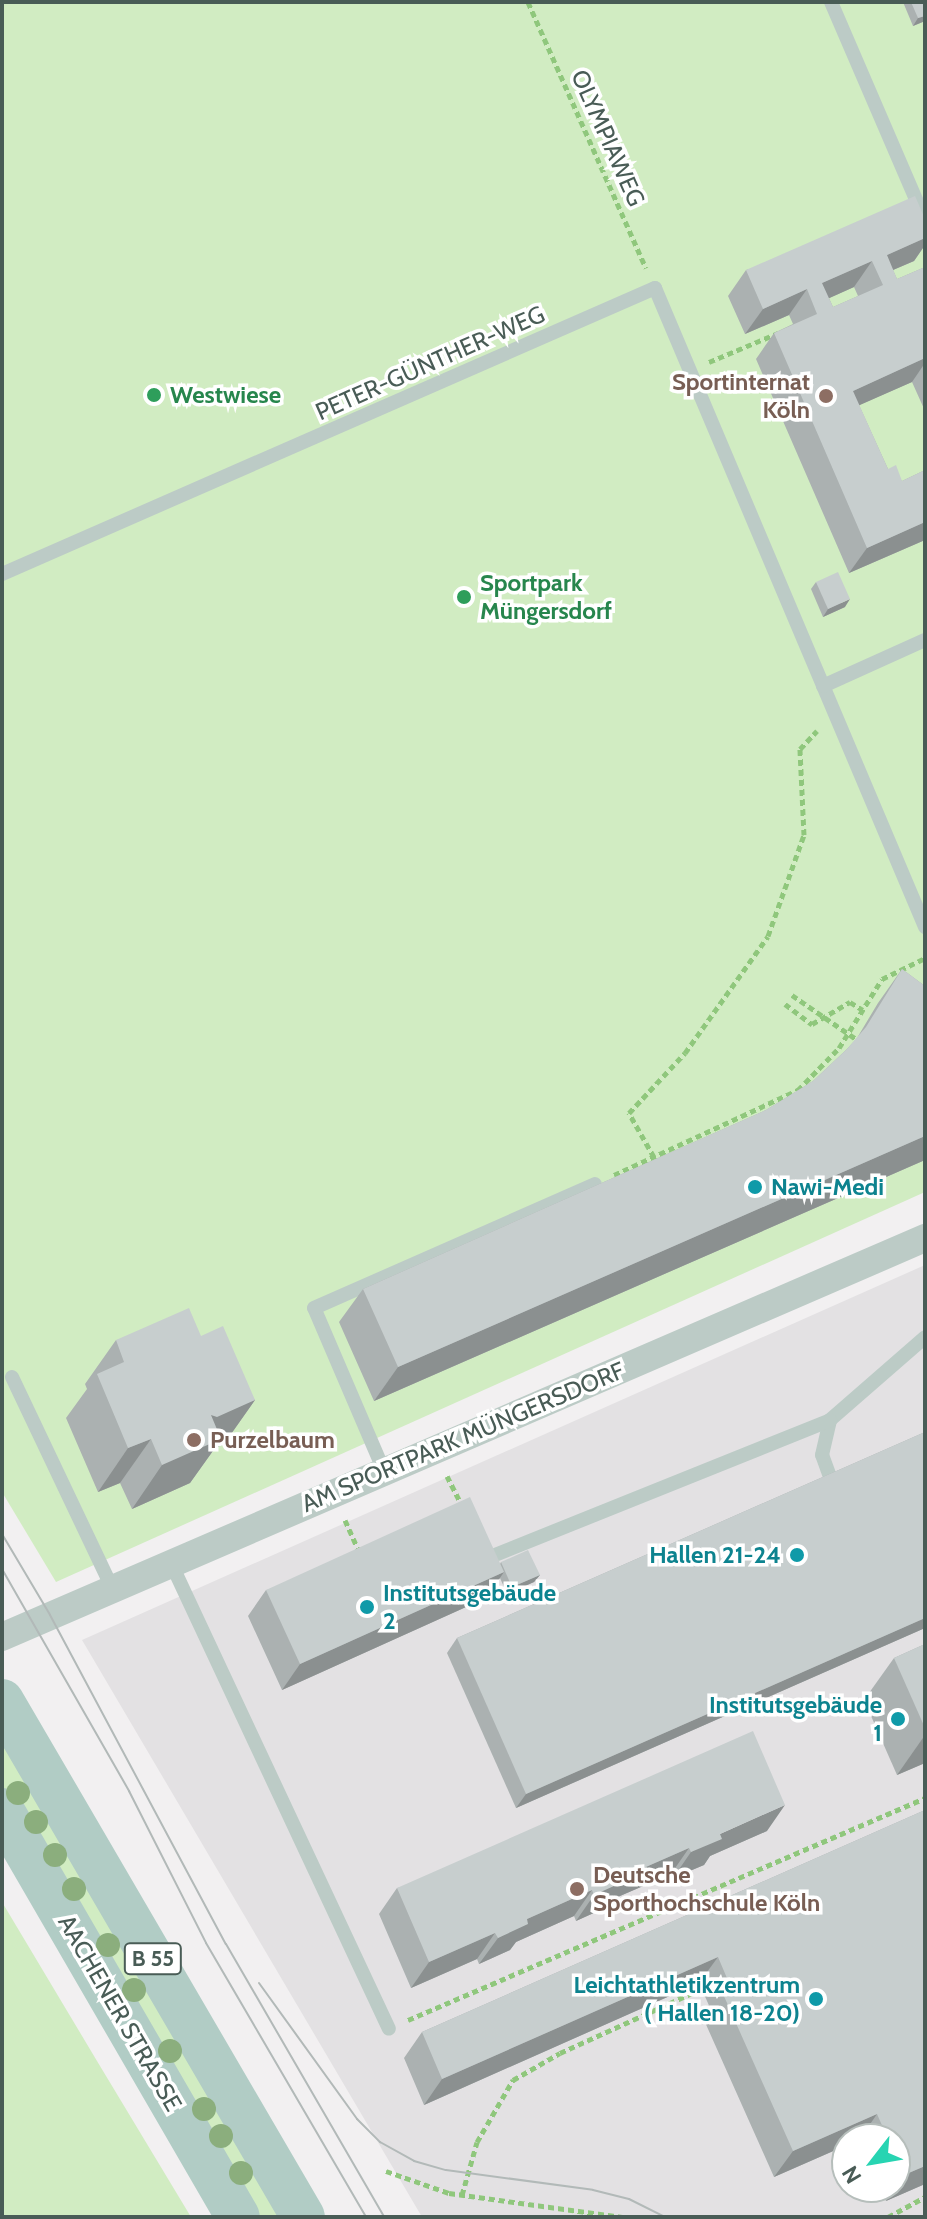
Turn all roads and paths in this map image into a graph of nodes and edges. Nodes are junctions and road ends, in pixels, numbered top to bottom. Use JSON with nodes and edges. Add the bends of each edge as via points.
{"nodes":[{"id":1,"x":528,"y":2,"type":"edge"},
{"id":2,"x":831,"y":2,"type":"edge"},
{"id":3,"x":925,"y":220,"type":"edge"},
{"id":4,"x":655,"y":288,"type":"junction"},
{"id":5,"x":789,"y":328,"type":"edge"},
{"id":6,"x":690,"y":370,"type":"junction"},
{"id":7,"x":2,"y":574,"type":"edge"},
{"id":8,"x":925,"y":640,"type":"edge"},
{"id":9,"x":823,"y":686,"type":"junction"},
{"id":10,"x":834,"y":713,"type":"junction"},
{"id":11,"x":925,"y":927,"type":"edge"},
{"id":12,"x":925,"y":958,"type":"edge"},
{"id":13,"x":813,"y":1010,"type":"junction"},
{"id":14,"x":863,"y":1010,"type":"junction"},
{"id":15,"x":821,"y":1015,"type":"junction"},
{"id":16,"x":805,"y":1019,"type":"junction"},
{"id":17,"x":654,"y":1157,"type":"junction"},
{"id":18,"x":595,"y":1184,"type":"joint"},
{"id":19,"x":925,"y":1238,"type":"edge"},
{"id":20,"x":925,"y":1337,"type":"edge"},
{"id":21,"x":12,"y":1377,"type":"dead end"},
{"id":22,"x":830,"y":1420,"type":"junction"},
{"id":23,"x":829,"y":1474,"type":"edge"},
{"id":24,"x":373,"y":1476,"type":"junction"},
{"id":25,"x":454,"y":1488,"type":"dead end"},
{"id":26,"x":464,"y":1513,"type":"edge"},
{"id":27,"x":346,"y":1522,"type":"dead end"},
{"id":28,"x":485,"y":1559,"type":"edge"},
{"id":29,"x":171,"y":1563,"type":"junction"},
{"id":30,"x":364,"y":1563,"type":"edge"},
{"id":31,"x":112,"y":1588,"type":"junction"},
{"id":32,"x":2,"y":1637,"type":"edge"},
{"id":33,"x":2,"y":1701,"type":"edge"},
{"id":34,"x":925,"y":1798,"type":"edge"},
{"id":35,"x":2,"y":1810,"type":"edge"},
{"id":36,"x":717,"y":1982,"type":"edge"},
{"id":37,"x":389,"y":2029,"type":"joint"},
{"id":38,"x":386,"y":2171,"type":"dead end"},
{"id":39,"x":462,"y":2195,"type":"junction"},
{"id":40,"x":925,"y":2197,"type":"edge"},
{"id":41,"x":238,"y":2217,"type":"edge"},
{"id":42,"x":303,"y":2217,"type":"edge"},
{"id":43,"x":622,"y":2217,"type":"edge"},
{"id":44,"x":888,"y":2217,"type":"edge"}],
"edges":[{"from":1,"to":4,"type":"path","name":"OLYMPIAWEG"},
{"from":2,"to":3,"type":"lane"},
{"from":4,"to":6,"type":"lane"},
{"from":4,"to":7,"type":"lane","name":"PETER-GÜNTHER-WEG"},
{"from":5,"to":6,"type":"path"},
{"from":6,"to":9,"type":"lane"},
{"from":8,"to":9,"type":"lane"},
{"from":9,"to":10,"type":"lane"},
{"from":10,"to":11,"type":"lane"},
{"from":10,"to":17,"type":"path","via":[[800,749],[804,835],[768,936],[685,1053],[629,1113]]},
{"from":12,"to":14,"type":"path","via":[[882,979]]},
{"from":13,"to":15,"type":"path"},
{"from":13,"to":15,"type":"path","via":[[856,1039],[833,1023]]},
{"from":13,"to":16,"type":"path","via":[[792,995],[785,1004]]},
{"from":14,"to":16,"type":"path","via":[[850,1002],[812,1024]]},
{"from":14,"to":17,"type":"path","via":[[839,1048],[798,1090]]},
{"from":15,"to":16,"type":"path","via":[[814,1025]]},
{"from":17,"to":18,"type":"path"},
{"from":18,"to":24,"type":"lane","via":[[314,1308]]},
{"from":19,"to":24,"type":"street","name":"AM SPORTPARK MÜNGERSDORF"},
{"from":20,"to":22,"type":"lane"},
{"from":21,"to":31,"type":"lane"},
{"from":22,"to":23,"type":"lane","via":[[822,1455]]},
{"from":22,"to":28,"type":"lane"},
{"from":24,"to":29,"type":"street","name":"AM SPORTPARK MÜNGERSDORF"},
{"from":25,"to":26,"type":"path"},
{"from":27,"to":30,"type":"path"},
{"from":29,"to":31,"type":"street","name":"AM SPORTPARK MÜNGERSDORF"},
{"from":29,"to":37,"type":"lane"},
{"from":31,"to":32,"type":"street","name":"AM SPORTPARK MÜNGERSDORF"},
{"from":33,"to":42,"type":"main road","number":"B 55"},
{"from":34,"to":37,"type":"path"},
{"from":35,"to":41,"type":"main road","name":"AACHENER STRASSE","number":"B 55"},
{"from":36,"to":39,"type":"path","via":[[513,2080],[477,2142]]},
{"from":38,"to":39,"type":"path"},
{"from":39,"to":43,"type":"path"},
{"from":40,"to":44,"type":"path"}]}
